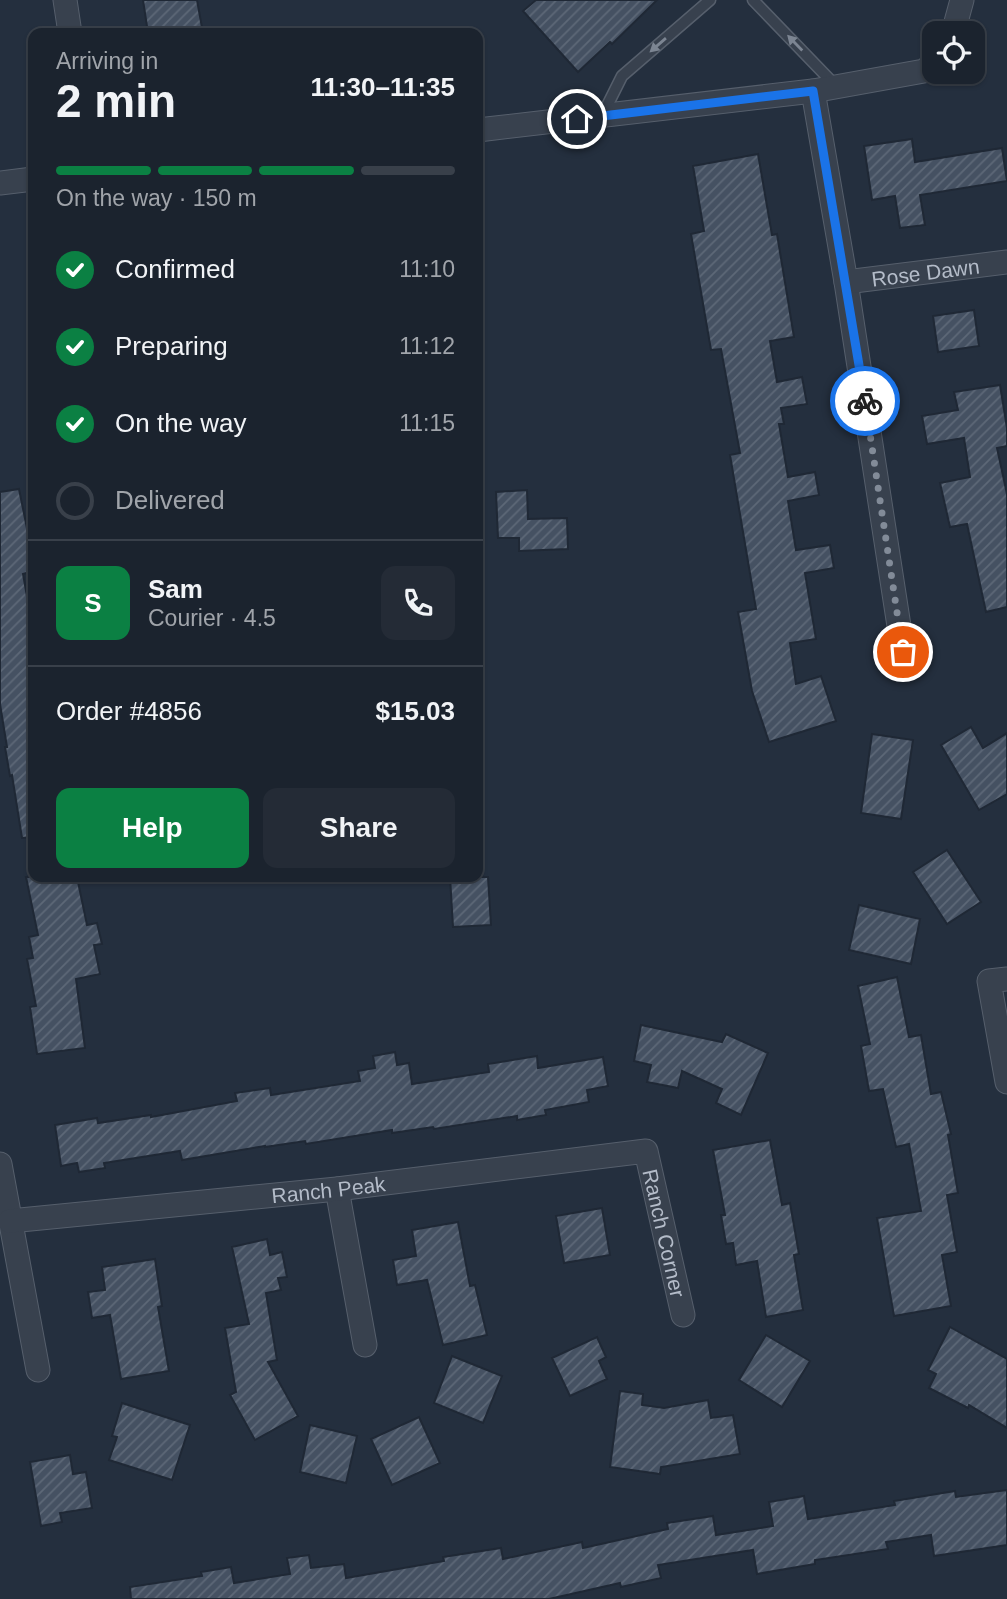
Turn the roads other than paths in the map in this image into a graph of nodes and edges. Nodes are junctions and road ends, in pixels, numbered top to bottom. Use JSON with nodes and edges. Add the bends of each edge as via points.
{"nodes":[{"id":1,"x":65,"y":0,"type":"edge"},
{"id":2,"x":710,"y":0,"type":"edge"},
{"id":3,"x":754,"y":0,"type":"edge"},
{"id":4,"x":962,"y":0,"type":"edge"},
{"id":5,"x":956,"y":21,"type":"edge"},
{"id":6,"x":69,"y":28,"type":"edge"},
{"id":7,"x":922,"y":71,"type":"edge"},
{"id":8,"x":837,"y":87,"type":"junction"},
{"id":9,"x":813,"y":91,"type":"junction"},
{"id":10,"x":602,"y":116,"type":"junction"},
{"id":11,"x":483,"y":129,"type":"edge"},
{"id":12,"x":28,"y":180,"type":"edge"},
{"id":13,"x":0,"y":183,"type":"edge"},
{"id":14,"x":1007,"y":262,"type":"edge"},
{"id":15,"x":846,"y":282,"type":"junction"},
{"id":16,"x":903,"y":652,"type":"dead end"},
{"id":17,"x":998,"y":980,"type":"edge"},
{"id":18,"x":1007,"y":1082,"type":"edge"},
{"id":19,"x":646,"y":1152,"type":"joint"},
{"id":20,"x":0,"y":1164,"type":"edge"},
{"id":21,"x":337,"y":1189,"type":"junction"},
{"id":22,"x":10,"y":1221,"type":"junction"},
{"id":23,"x":683,"y":1315,"type":"dead end"},
{"id":24,"x":365,"y":1345,"type":"dead end"},
{"id":25,"x":38,"y":1370,"type":"dead end"}],
"edges":[{"from":1,"to":6,"type":"street"},
{"from":2,"to":10,"type":"lane","one_way":true,"via":[[622,76]]},
{"from":8,"to":3,"type":"lane","one_way":true},
{"from":4,"to":5,"type":"street"},
{"from":7,"to":8,"type":"street"},
{"from":8,"to":9,"type":"street"},
{"from":9,"to":10,"type":"street"},
{"from":9,"to":15,"type":"street"},
{"from":10,"to":11,"type":"street"},
{"from":12,"to":13,"type":"street"},
{"from":14,"to":15,"type":"street","name":"Rose Dawn"},
{"from":15,"to":16,"type":"street"},
{"from":17,"to":18,"type":"street"},
{"from":19,"to":21,"type":"street","name":"Ranch Peak"},
{"from":19,"to":23,"type":"street","name":"Ranch Corner"},
{"from":20,"to":22,"type":"street"},
{"from":21,"to":22,"type":"street","name":"Ranch Peak"},
{"from":21,"to":24,"type":"street"},
{"from":22,"to":25,"type":"street"}]}
